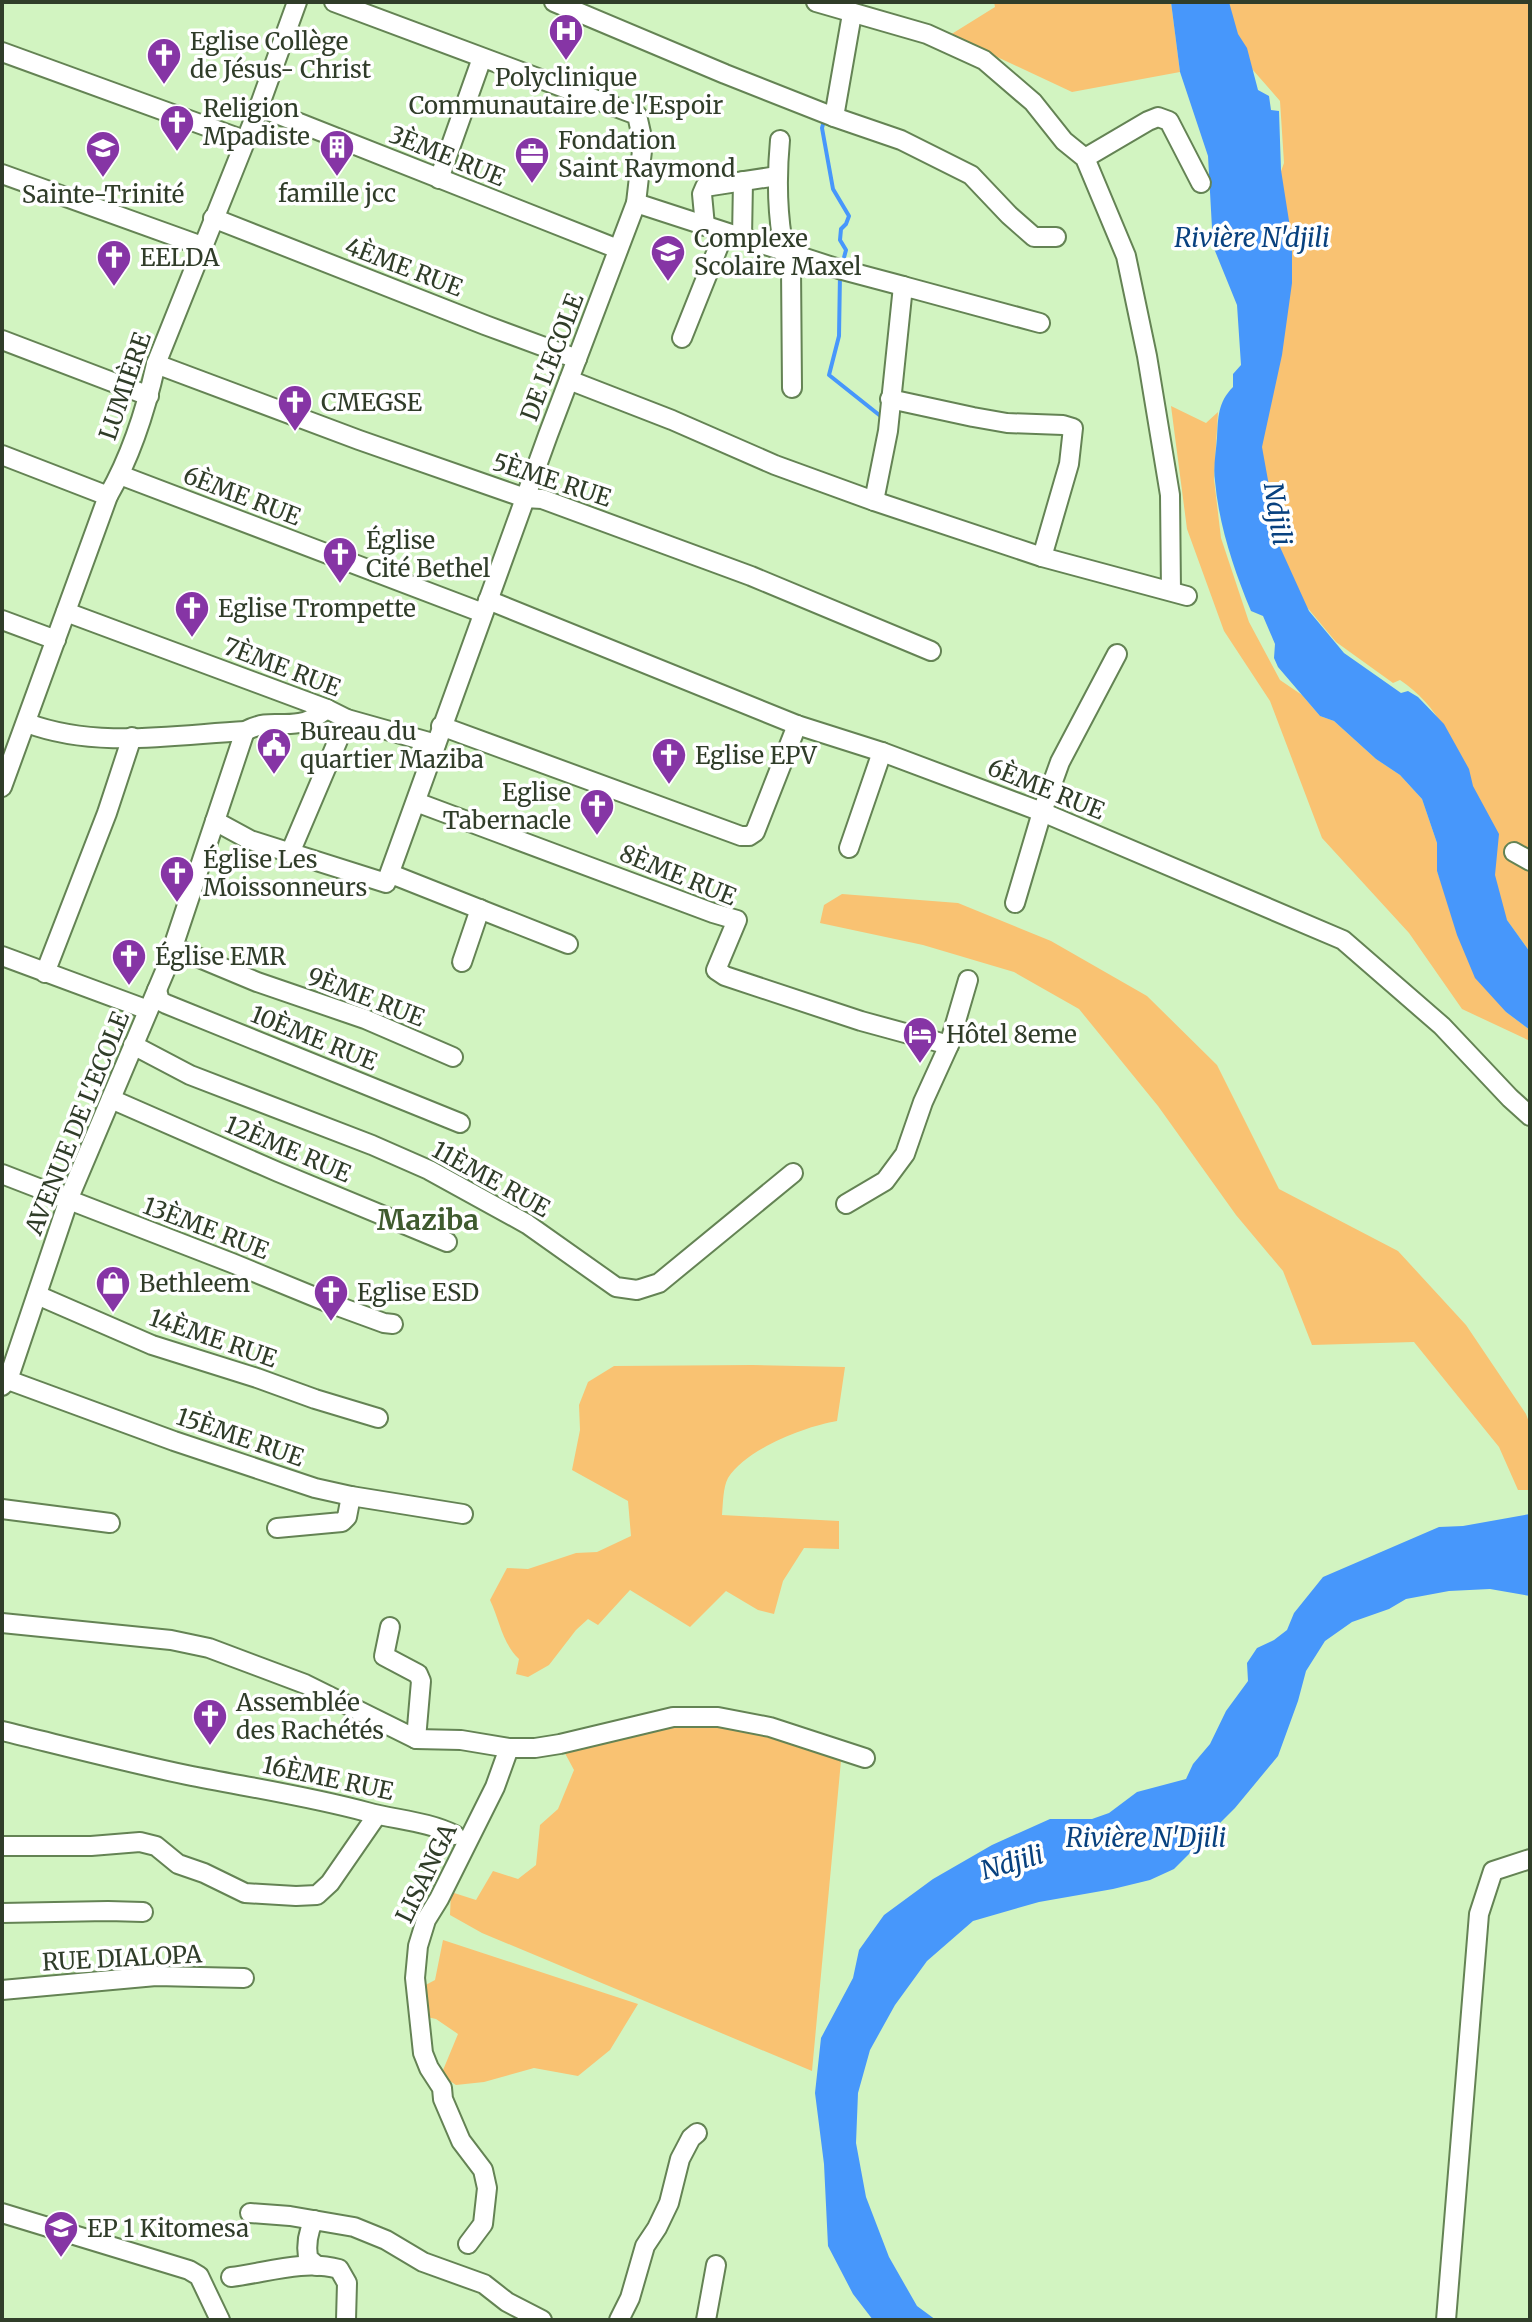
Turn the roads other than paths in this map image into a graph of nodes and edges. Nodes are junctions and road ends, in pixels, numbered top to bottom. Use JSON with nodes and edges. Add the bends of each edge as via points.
{"nodes":[{"id":1,"x":297,"y":2,"type":"edge"},
{"id":2,"x":334,"y":2,"type":"edge"},
{"id":3,"x":554,"y":2,"type":"edge"},
{"id":4,"x":816,"y":2,"type":"edge"},
{"id":5,"x":850,"y":13,"type":"junction"},
{"id":6,"x":2,"y":52,"type":"edge"},
{"id":7,"x":482,"y":58,"type":"junction"},
{"id":8,"x":259,"y":107,"type":"junction"},
{"id":9,"x":827,"y":114,"type":"junction"},
{"id":10,"x":244,"y":140,"type":"junction"},
{"id":11,"x":780,"y":140,"type":"dead end"},
{"id":12,"x":1085,"y":158,"type":"junction"},
{"id":13,"x":2,"y":174,"type":"edge"},
{"id":14,"x":777,"y":176,"type":"junction"},
{"id":15,"x":439,"y":179,"type":"junction"},
{"id":16,"x":743,"y":181,"type":"junction"},
{"id":17,"x":1201,"y":183,"type":"dead end"},
{"id":18,"x":636,"y":203,"type":"junction"},
{"id":19,"x":213,"y":218,"type":"junction"},
{"id":20,"x":705,"y":226,"type":"junction"},
{"id":21,"x":733,"y":235,"type":"junction"},
{"id":22,"x":1056,"y":237,"type":"dead end"},
{"id":23,"x":202,"y":246,"type":"junction"},
{"id":24,"x":618,"y":249,"type":"junction"},
{"id":25,"x":789,"y":253,"type":"junction"},
{"id":26,"x":903,"y":286,"type":"junction"},
{"id":27,"x":1040,"y":323,"type":"dead end"},
{"id":28,"x":682,"y":338,"type":"dead end"},
{"id":29,"x":2,"y":340,"type":"edge"},
{"id":30,"x":577,"y":359,"type":"junction"},
{"id":31,"x":156,"y":364,"type":"junction"},
{"id":32,"x":569,"y":380,"type":"junction"},
{"id":33,"x":792,"y":388,"type":"dead end"},
{"id":34,"x":149,"y":396,"type":"junction"},
{"id":35,"x":890,"y":399,"type":"junction"},
{"id":36,"x":2,"y":455,"type":"edge"},
{"id":37,"x":120,"y":475,"type":"junction"},
{"id":38,"x":108,"y":496,"type":"junction"},
{"id":39,"x":525,"y":498,"type":"junction"},
{"id":40,"x":874,"y":501,"type":"junction"},
{"id":41,"x":1042,"y":557,"type":"junction"},
{"id":42,"x":485,"y":606,"type":"junction"},
{"id":43,"x":66,"y":612,"type":"junction"},
{"id":44,"x":2,"y":620,"type":"edge"},
{"id":45,"x":56,"y":640,"type":"junction"},
{"id":46,"x":931,"y":651,"type":"dead end"},
{"id":47,"x":1117,"y":654,"type":"dead end"},
{"id":48,"x":327,"y":709,"type":"junction"},
{"id":49,"x":347,"y":719,"type":"junction"},
{"id":50,"x":27,"y":723,"type":"junction"},
{"id":51,"x":797,"y":725,"type":"junction"},
{"id":52,"x":245,"y":731,"type":"junction"},
{"id":53,"x":439,"y":735,"type":"junction"},
{"id":54,"x":132,"y":737,"type":"junction"},
{"id":55,"x":882,"y":752,"type":"junction"},
{"id":56,"x":8,"y":753,"type":"edge"},
{"id":57,"x":2,"y":787,"type":"edge"},
{"id":58,"x":416,"y":802,"type":"junction"},
{"id":59,"x":1042,"y":812,"type":"junction"},
{"id":60,"x":215,"y":821,"type":"junction"},
{"id":61,"x":849,"y":848,"type":"dead end"},
{"id":62,"x":290,"y":853,"type":"junction"},
{"id":63,"x":388,"y":878,"type":"junction"},
{"id":64,"x":1015,"y":903,"type":"dead end"},
{"id":65,"x":480,"y":909,"type":"junction"},
{"id":66,"x":568,"y":944,"type":"dead end"},
{"id":67,"x":173,"y":947,"type":"junction"},
{"id":68,"x":2,"y":956,"type":"edge"},
{"id":69,"x":462,"y":962,"type":"dead end"},
{"id":70,"x":45,"y":973,"type":"junction"},
{"id":71,"x":968,"y":980,"type":"dead end"},
{"id":72,"x":157,"y":990,"type":"junction"},
{"id":73,"x":148,"y":1010,"type":"junction"},
{"id":74,"x":133,"y":1045,"type":"junction"},
{"id":75,"x":949,"y":1045,"type":"junction"},
{"id":76,"x":453,"y":1057,"type":"dead end"},
{"id":77,"x":111,"y":1099,"type":"junction"},
{"id":78,"x":1530,"y":1116,"type":"edge"},
{"id":79,"x":460,"y":1123,"type":"dead end"},
{"id":80,"x":793,"y":1173,"type":"dead end"},
{"id":81,"x":2,"y":1174,"type":"edge"},
{"id":82,"x":69,"y":1200,"type":"junction"},
{"id":83,"x":846,"y":1204,"type":"dead end"},
{"id":84,"x":447,"y":1242,"type":"dead end"},
{"id":85,"x":37,"y":1295,"type":"junction"},
{"id":86,"x":393,"y":1324,"type":"dead end"},
{"id":87,"x":5,"y":1383,"type":"edge"},
{"id":88,"x":378,"y":1418,"type":"dead end"},
{"id":89,"x":351,"y":1496,"type":"junction"},
{"id":90,"x":2,"y":1509,"type":"edge"},
{"id":91,"x":463,"y":1514,"type":"dead end"},
{"id":92,"x":110,"y":1523,"type":"dead end"},
{"id":93,"x":277,"y":1528,"type":"dead end"},
{"id":94,"x":2,"y":1623,"type":"edge"},
{"id":95,"x":390,"y":1627,"type":"dead end"},
{"id":96,"x":2,"y":1731,"type":"edge"},
{"id":97,"x":416,"y":1739,"type":"junction"},
{"id":98,"x":509,"y":1748,"type":"junction"},
{"id":99,"x":865,"y":1758,"type":"dead end"},
{"id":100,"x":377,"y":1815,"type":"junction"},
{"id":101,"x":455,"y":1835,"type":"dead end"},
{"id":102,"x":2,"y":1846,"type":"edge"},
{"id":103,"x":1530,"y":1859,"type":"edge"},
{"id":104,"x":143,"y":1912,"type":"dead end"},
{"id":105,"x":2,"y":1913,"type":"edge"},
{"id":106,"x":244,"y":1978,"type":"dead end"},
{"id":107,"x":2,"y":1990,"type":"edge"},
{"id":108,"x":697,"y":2133,"type":"dead end"},
{"id":109,"x":2,"y":2213,"type":"edge"},
{"id":110,"x":250,"y":2213,"type":"dead end"},
{"id":111,"x":314,"y":2220,"type":"junction"},
{"id":112,"x":468,"y":2244,"type":"dead end"},
{"id":113,"x":716,"y":2265,"type":"dead end"},
{"id":114,"x":317,"y":2266,"type":"junction"},
{"id":115,"x":231,"y":2277,"type":"dead end"},
{"id":116,"x":220,"y":2320,"type":"edge"},
{"id":117,"x":346,"y":2320,"type":"edge"},
{"id":118,"x":542,"y":2320,"type":"edge"},
{"id":119,"x":619,"y":2320,"type":"edge"},
{"id":120,"x":706,"y":2320,"type":"edge"},
{"id":121,"x":1446,"y":2320,"type":"edge"}],
"edges":[{"from":1,"to":8,"type":"street","name":"LUMIÈRE"},
{"from":2,"to":7,"type":"street"},
{"from":3,"to":9,"type":"street"},
{"from":4,"to":5,"type":"street"},
{"from":5,"to":9,"type":"street"},
{"from":5,"to":12,"type":"street","via":[[927,34],[984,60]]},
{"from":6,"to":10,"type":"street"},
{"from":7,"to":15,"type":"street"},
{"from":7,"to":18,"type":"street","name":"DE L'ECOLE","via":[[637,115],[643,142]]},
{"from":8,"to":10,"type":"street","name":"LUMIÈRE"},
{"from":8,"to":15,"type":"street","name":"3ÈME RUE"},
{"from":9,"to":22,"type":"street","via":[[901,140],[971,175],[1034,237]]},
{"from":10,"to":19,"type":"street","name":"LUMIÈRE"},
{"from":11,"to":14,"type":"street"},
{"from":12,"to":17,"type":"street","via":[[1158,117],[1169,121]]},
{"from":12,"to":41,"type":"street","via":[[1126,256],[1170,495],[1179,593]]},
{"from":13,"to":23,"type":"street"},
{"from":14,"to":16,"type":"street"},
{"from":14,"to":25,"type":"street","via":[[782,242]]},
{"from":15,"to":24,"type":"street","name":"3ÈME RUE"},
{"from":16,"to":20,"type":"street","via":[[703,189]]},
{"from":16,"to":21,"type":"street"},
{"from":18,"to":20,"type":"street"},
{"from":18,"to":24,"type":"street","name":"DE L'ECOLE"},
{"from":19,"to":23,"type":"street","name":"LUMIÈRE"},
{"from":19,"to":30,"type":"street","name":"4ÈME RUE"},
{"from":20,"to":21,"type":"street"},
{"from":21,"to":25,"type":"street"},
{"from":21,"to":28,"type":"street"},
{"from":23,"to":31,"type":"street","name":"LUMIÈRE"},
{"from":24,"to":30,"type":"street","name":"DE L'ECOLE"},
{"from":25,"to":26,"type":"street"},
{"from":25,"to":33,"type":"street"},
{"from":26,"to":27,"type":"street"},
{"from":26,"to":35,"type":"street"},
{"from":29,"to":34,"type":"street"},
{"from":30,"to":32,"type":"street","name":"DE L'ECOLE"},
{"from":31,"to":34,"type":"street","name":"LUMIÈRE"},
{"from":31,"to":39,"type":"street","name":"5ÈME RUE"},
{"from":32,"to":39,"type":"street","name":"DE L'ECOLE"},
{"from":32,"to":40,"type":"street"},
{"from":34,"to":37,"type":"street","name":"LUMIÈRE"},
{"from":35,"to":40,"type":"street"},
{"from":35,"to":41,"type":"street","via":[[1007,423],[1073,428],[1069,464]]},
{"from":36,"to":38,"type":"street"},
{"from":37,"to":38,"type":"street","name":"LUMIÈRE"},
{"from":37,"to":42,"type":"street","name":"6ÈME RUE"},
{"from":38,"to":43,"type":"street","name":"LUMIÈRE"},
{"from":39,"to":42,"type":"street","name":"DE L'ECOLE"},
{"from":39,"to":46,"type":"street","name":"5ÈME RUE","via":[[542,499],[751,576]]},
{"from":40,"to":41,"type":"street"},
{"from":42,"to":51,"type":"street","name":"6ÈME RUE"},
{"from":42,"to":53,"type":"street","name":"DE L'ECOLE"},
{"from":43,"to":45,"type":"street","name":"LUMIÈRE"},
{"from":43,"to":48,"type":"street","name":"7ÈME RUE"},
{"from":44,"to":45,"type":"street"},
{"from":45,"to":50,"type":"street","name":"LUMIÈRE"},
{"from":47,"to":59,"type":"street","via":[[1060,762]]},
{"from":48,"to":49,"type":"street","name":"7ÈME RUE"},
{"from":48,"to":52,"type":"street","via":[[300,723],[260,724]]},
{"from":49,"to":53,"type":"street","name":"7ÈME RUE"},
{"from":49,"to":62,"type":"street"},
{"from":50,"to":54,"type":"street","via":[[82,738]]},
{"from":50,"to":56,"type":"street","name":"LUMIÈRE"},
{"from":51,"to":53,"type":"street","name":"7ÈME RUE","via":[[758,826],[749,836]]},
{"from":51,"to":55,"type":"street","name":"6ÈME RUE"},
{"from":52,"to":54,"type":"street"},
{"from":52,"to":60,"type":"street","name":"AVENUE DE L'ECOLE"},
{"from":53,"to":58,"type":"street","name":"DE L'ECOLE"},
{"from":54,"to":70,"type":"street"},
{"from":55,"to":59,"type":"street","name":"6ÈME RUE"},
{"from":55,"to":61,"type":"street"},
{"from":56,"to":57,"type":"street","name":"LUMIÈRE"},
{"from":58,"to":63,"type":"street","name":"DE L'ECOLE"},
{"from":58,"to":75,"type":"street","name":"8ÈME RUE","via":[[737,920],[716,970],[725,976]]},
{"from":59,"to":64,"type":"street"},
{"from":59,"to":78,"type":"street","name":"6ÈME RUE","via":[[1343,940],[1442,1026]]},
{"from":60,"to":62,"type":"street"},
{"from":60,"to":67,"type":"street","name":"AVENUE DE L'ECOLE"},
{"from":62,"to":63,"type":"street"},
{"from":63,"to":65,"type":"street"},
{"from":65,"to":66,"type":"street"},
{"from":65,"to":69,"type":"street"},
{"from":67,"to":72,"type":"street","name":"AVENUE DE L'ECOLE"},
{"from":67,"to":76,"type":"street","name":"9ÈME RUE"},
{"from":68,"to":70,"type":"street"},
{"from":70,"to":73,"type":"street"},
{"from":71,"to":75,"type":"street"},
{"from":72,"to":73,"type":"street","name":"AVENUE DE L'ECOLE"},
{"from":72,"to":79,"type":"street","name":"10ÈME RUE","via":[[166,1004]]},
{"from":73,"to":74,"type":"street","name":"AVENUE DE L'ECOLE"},
{"from":74,"to":77,"type":"street","name":"AVENUE DE L'ECOLE"},
{"from":74,"to":80,"type":"street","name":"11ÈME RUE","via":[[190,1075],[429,1170],[527,1224],[616,1287],[637,1290],[659,1283]]},
{"from":75,"to":83,"type":"street","via":[[905,1154],[885,1181]]},
{"from":77,"to":82,"type":"street","name":"AVENUE DE L'ECOLE"},
{"from":77,"to":84,"type":"street","name":"12ÈME RUE"},
{"from":81,"to":82,"type":"street","name":"13ÈME RUE"},
{"from":82,"to":85,"type":"street","name":"AVENUE DE L'ECOLE"},
{"from":82,"to":86,"type":"street","name":"13ÈME RUE"},
{"from":85,"to":87,"type":"street","name":"AVENUE DE L'ECOLE"},
{"from":85,"to":88,"type":"street","name":"14ÈME RUE","via":[[152,1345]]},
{"from":87,"to":89,"type":"street","name":"15ÈME RUE"},
{"from":89,"to":91,"type":"street","name":"15ÈME RUE"},
{"from":89,"to":93,"type":"street","via":[[342,1522]]},
{"from":90,"to":92,"type":"street"},
{"from":94,"to":97,"type":"street","via":[[209,1648],[305,1684]]},
{"from":95,"to":97,"type":"street","via":[[384,1656],[418,1674],[421,1681]]},
{"from":96,"to":100,"type":"street","name":"16ÈME RUE"},
{"from":97,"to":98,"type":"street"},
{"from":98,"to":99,"type":"street","via":[[560,1744],[673,1717],[718,1717],[770,1727]]},
{"from":98,"to":112,"type":"street","name":"LISANGA","via":[[495,1787],[426,1920],[415,1978],[423,2053],[461,2141],[483,2170],[487,2188],[483,2224]]},
{"from":100,"to":101,"type":"street","name":"16ÈME RUE"},
{"from":100,"to":102,"type":"street","via":[[317,1895],[245,1893],[140,1842]]},
{"from":103,"to":121,"type":"street","via":[[1493,1871],[1479,1914]]},
{"from":104,"to":105,"type":"street"},
{"from":106,"to":107,"type":"street","name":"RUE DIALOPA","via":[[156,1976]]},
{"from":108,"to":119,"type":"street","via":[[680,2159],[669,2203],[645,2246]]},
{"from":109,"to":116,"type":"street","via":[[189,2270],[199,2276]]},
{"from":110,"to":111,"type":"street"},
{"from":111,"to":114,"type":"street","via":[[307,2251]]},
{"from":111,"to":118,"type":"street","via":[[386,2240],[423,2262],[484,2284]]},
{"from":113,"to":120,"type":"street"},
{"from":114,"to":115,"type":"street"},
{"from":114,"to":117,"type":"street","via":[[339,2269],[347,2283]]}]}
